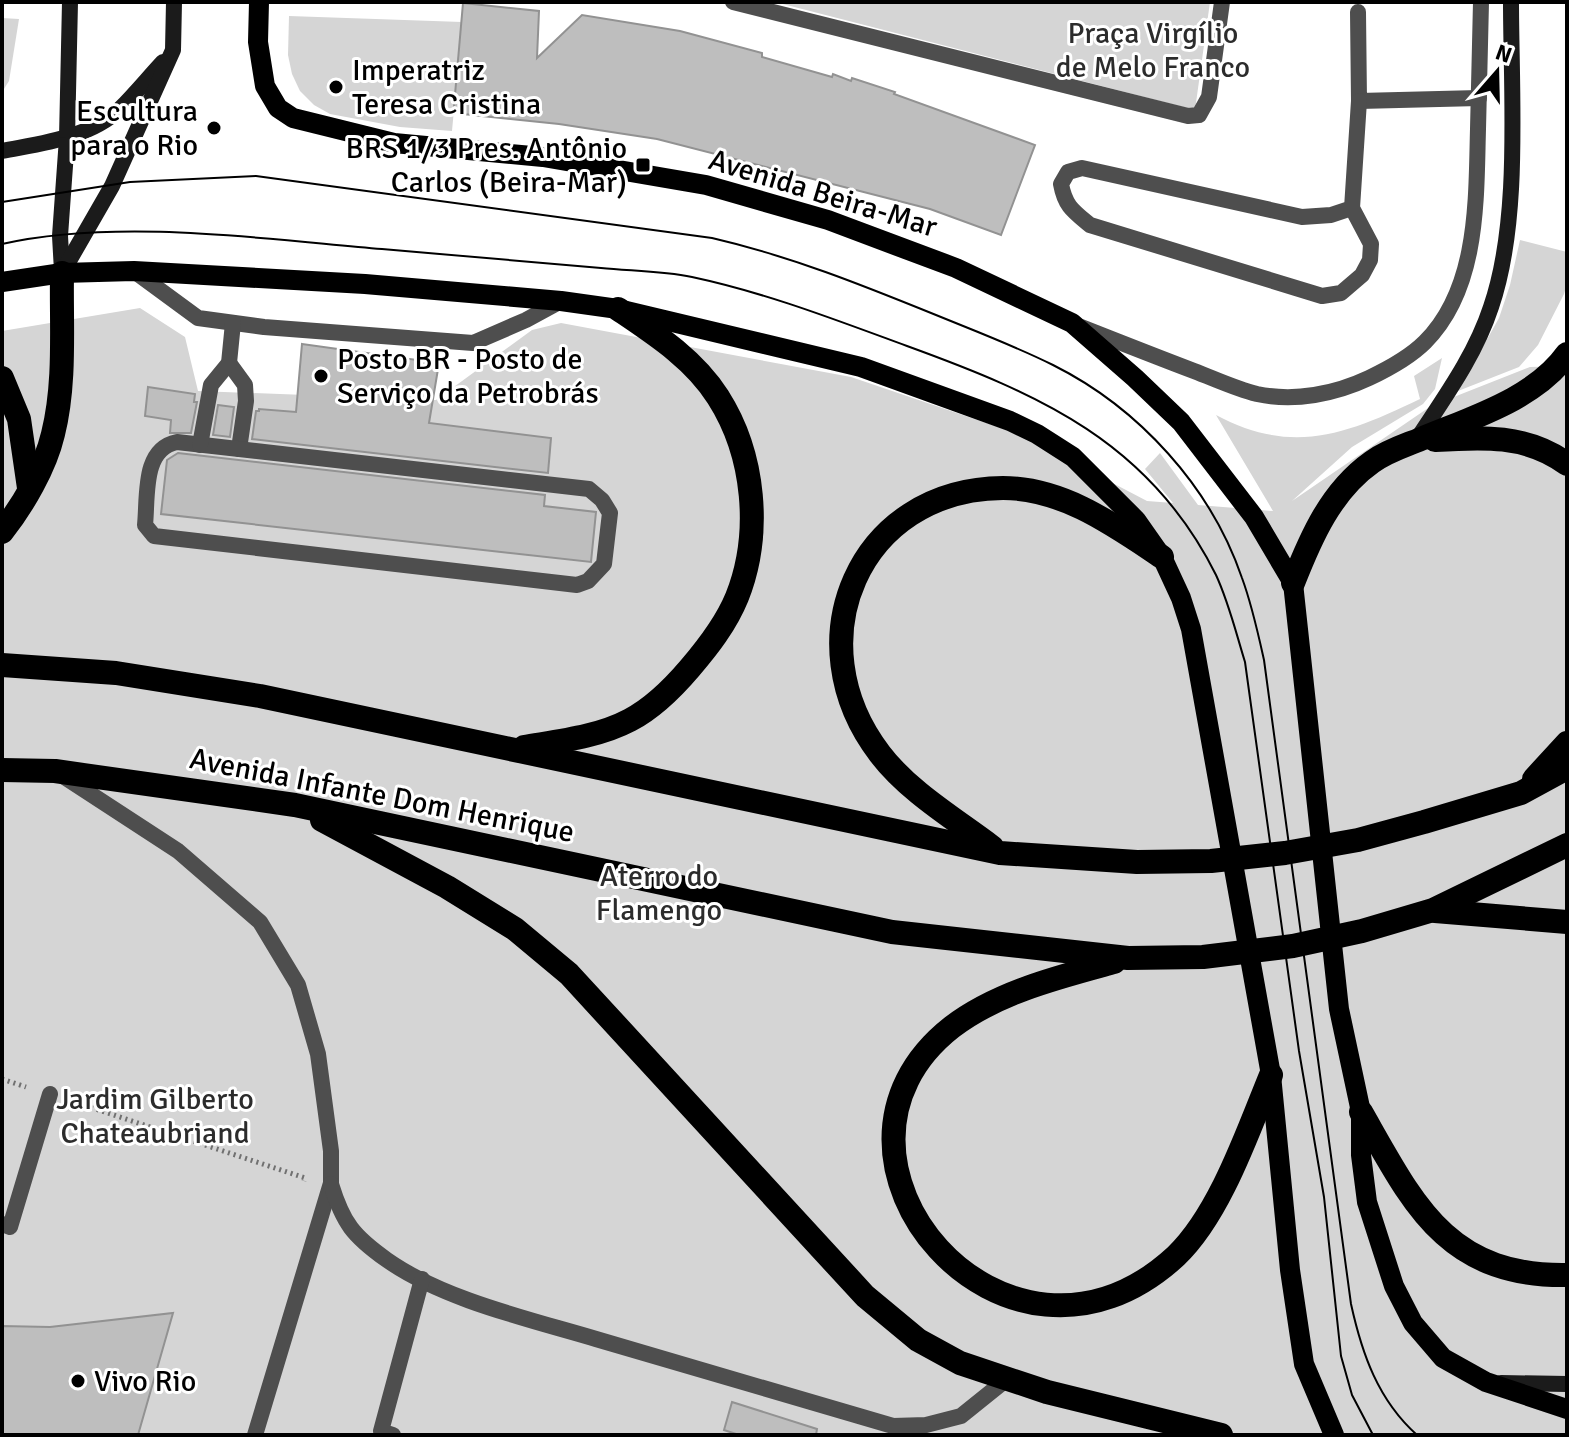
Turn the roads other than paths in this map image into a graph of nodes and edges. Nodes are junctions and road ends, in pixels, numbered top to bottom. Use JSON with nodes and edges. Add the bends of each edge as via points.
{"nodes":[{"id":1,"x":70,"y":2,"type":"edge"},
{"id":2,"x":174,"y":2,"type":"edge"},
{"id":3,"x":259,"y":2,"type":"edge"},
{"id":4,"x":733,"y":2,"type":"edge"},
{"id":5,"x":1222,"y":2,"type":"edge"},
{"id":6,"x":1481,"y":2,"type":"edge"},
{"id":7,"x":1511,"y":2,"type":"edge"},
{"id":8,"x":1358,"y":12,"type":"dead end"},
{"id":9,"x":173,"y":50,"type":"junction"},
{"id":10,"x":1479,"y":98,"type":"junction"},
{"id":11,"x":1359,"y":101,"type":"junction"},
{"id":12,"x":67,"y":138,"type":"junction"},
{"id":13,"x":2,"y":151,"type":"edge"},
{"id":14,"x":1352,"y":208,"type":"junction"},
{"id":15,"x":134,"y":271,"type":"junction"},
{"id":16,"x":62,"y":273,"type":"junction"},
{"id":17,"x":2,"y":282,"type":"edge"},
{"id":18,"x":561,"y":301,"type":"junction"},
{"id":19,"x":618,"y":309,"type":"junction"},
{"id":20,"x":233,"y":323,"type":"junction"},
{"id":21,"x":1072,"y":323,"type":"junction"},
{"id":22,"x":1567,"y":354,"type":"edge"},
{"id":23,"x":229,"y":363,"type":"junction"},
{"id":24,"x":2,"y":378,"type":"edge"},
{"id":25,"x":1416,"y":441,"type":"junction"},
{"id":26,"x":200,"y":445,"type":"junction"},
{"id":27,"x":239,"y":449,"type":"junction"},
{"id":28,"x":1567,"y":464,"type":"edge"},
{"id":29,"x":29,"y":488,"type":"junction"},
{"id":30,"x":2,"y":532,"type":"edge"},
{"id":31,"x":1162,"y":557,"type":"junction"},
{"id":32,"x":1293,"y":583,"type":"junction"},
{"id":33,"x":2,"y":665,"type":"edge"},
{"id":34,"x":1567,"y":743,"type":"edge"},
{"id":35,"x":510,"y":749,"type":"junction"},
{"id":36,"x":1567,"y":768,"type":"edge"},
{"id":37,"x":2,"y":770,"type":"edge"},
{"id":38,"x":55,"y":771,"type":"junction"},
{"id":39,"x":1521,"y":793,"type":"junction"},
{"id":40,"x":295,"y":805,"type":"junction"},
{"id":41,"x":1567,"y":845,"type":"edge"},
{"id":42,"x":1000,"y":853,"type":"junction"},
{"id":43,"x":1428,"y":911,"type":"junction"},
{"id":44,"x":1567,"y":922,"type":"edge"},
{"id":45,"x":1134,"y":958,"type":"junction"},
{"id":46,"x":1271,"y":1075,"type":"junction"},
{"id":47,"x":50,"y":1094,"type":"road end"},
{"id":48,"x":1361,"y":1112,"type":"junction"},
{"id":49,"x":331,"y":1183,"type":"junction"},
{"id":50,"x":2,"y":1224,"type":"edge"},
{"id":51,"x":1567,"y":1275,"type":"edge"},
{"id":52,"x":422,"y":1279,"type":"junction"},
{"id":53,"x":1007,"y":1379,"type":"junction"},
{"id":54,"x":1486,"y":1382,"type":"junction"},
{"id":55,"x":1567,"y":1384,"type":"edge"},
{"id":56,"x":1567,"y":1409,"type":"edge"},
{"id":57,"x":385,"y":1434,"type":"edge"},
{"id":58,"x":255,"y":1435,"type":"edge"},
{"id":59,"x":1221,"y":1435,"type":"edge"},
{"id":60,"x":1334,"y":1435,"type":"edge"}],
"edges":[{"from":1,"to":12,"type":"main road"},
{"from":2,"to":9,"type":"main road"},
{"from":3,"to":21,"type":"main road","name":"Avenida Beira-Mar","via":[[265,86],[278,108],[293,118],[394,143],[543,157],[706,185],[898,245]]},
{"from":4,"to":5,"type":"street","via":[[1188,116],[1199,115],[1209,97]]},
{"from":6,"to":10,"type":"street"},
{"from":7,"to":25,"type":"main road","via":[[1511,139],[1502,271],[1471,354]]},
{"from":8,"to":11,"type":"street"},
{"from":9,"to":12,"type":"main road","via":[[118,111]]},
{"from":9,"to":16,"type":"main road","via":[[112,186]]},
{"from":10,"to":11,"type":"street"},
{"from":10,"to":21,"type":"street","via":[[1476,198],[1465,273],[1425,342],[1390,368],[1345,389],[1309,397],[1258,394]]},
{"from":11,"to":14,"type":"street"},
{"from":12,"to":13,"type":"main road"},
{"from":12,"to":16,"type":"main road"},
{"from":14,"to":14,"type":"street","via":[[1371,244],[1370,260],[1341,293],[1322,296],[1090,225],[1071,209],[1061,184],[1068,172],[1082,168],[1302,217]]},
{"from":15,"to":16,"type":"main road"},
{"from":15,"to":18,"type":"main road"},
{"from":15,"to":20,"type":"street","via":[[198,318]]},
{"from":16,"to":17,"type":"main road"},
{"from":16,"to":29,"type":"highway","via":[[60,396],[53,435]]},
{"from":18,"to":19,"type":"main road"},
{"from":18,"to":20,"type":"street","via":[[473,343]]},
{"from":19,"to":31,"type":"main road","via":[[861,367],[1010,421],[1073,457],[1136,520]]},
{"from":19,"to":35,"type":"highway","via":[[702,375],[730,418],[751,501],[744,576],[708,646],[648,708],[606,730]]},
{"from":20,"to":23,"type":"street"},
{"from":21,"to":32,"type":"main road","name":"Avenida Beira-Mar","via":[[1181,422],[1254,517]]},
{"from":22,"to":25,"type":"highway","via":[[1515,397]]},
{"from":23,"to":26,"type":"street","via":[[211,385]]},
{"from":23,"to":27,"type":"street","via":[[245,385]]},
{"from":24,"to":29,"type":"highway","via":[[19,419]]},
{"from":25,"to":28,"type":"highway","via":[[1508,439]]},
{"from":25,"to":32,"type":"highway","via":[[1371,463],[1347,484],[1309,541]]},
{"from":26,"to":27,"type":"street"},
{"from":26,"to":27,"type":"street","via":[[177,442],[157,452],[145,525],[154,536],[577,585],[604,564],[610,513],[589,489]]},
{"from":29,"to":30,"type":"highway"},
{"from":31,"to":42,"type":"highway","via":[[1086,509],[1056,497],[1004,488],[932,501],[898,523],[866,560],[840,632],[844,676],[858,717],[899,775]]},
{"from":31,"to":46,"type":"main road","via":[[1194,644]]},
{"from":32,"to":48,"type":"main road","via":[[1339,1009]]},
{"from":33,"to":35,"type":"highway","via":[[116,673],[260,696]]},
{"from":34,"to":39,"type":"highway"},
{"from":35,"to":42,"type":"highway"},
{"from":36,"to":39,"type":"highway"},
{"from":37,"to":38,"type":"highway","name":"Avenida Infante Dom Henrique"},
{"from":38,"to":40,"type":"highway","name":"Avenida Infante Dom Henrique"},
{"from":38,"to":49,"type":"street","via":[[178,851],[260,922],[298,985],[318,1054]]},
{"from":39,"to":42,"type":"highway","via":[[1358,840],[1285,853],[1137,862]]},
{"from":40,"to":45,"type":"highway","name":"Avenida Infante Dom Henrique","via":[[892,932]]},
{"from":40,"to":53,"type":"highway","via":[[515,929],[569,974],[865,1296],[918,1340],[960,1363]]},
{"from":41,"to":43,"type":"highway"},
{"from":43,"to":44,"type":"highway"},
{"from":43,"to":45,"type":"highway","via":[[1293,946],[1203,957]]},
{"from":45,"to":46,"type":"highway","via":[[1000,999],[952,1028],[914,1067],[902,1093],[894,1149],[912,1213],[955,1267],[995,1291],[1051,1304],[1095,1301],[1146,1280],[1179,1253],[1205,1218]]},
{"from":46,"to":60,"type":"main road","via":[[1304,1364]]},
{"from":47,"to":50,"type":"street","via":[[10,1227]]},
{"from":48,"to":51,"type":"highway","via":[[1408,1194],[1437,1230],[1485,1261],[1529,1273]]},
{"from":48,"to":54,"type":"main road","via":[[1367,1202],[1403,1307],[1443,1358]]},
{"from":49,"to":52,"type":"street","via":[[341,1217],[360,1239]]},
{"from":49,"to":58,"type":"street"},
{"from":52,"to":53,"type":"street","via":[[476,1302],[893,1426],[961,1416]]},
{"from":52,"to":57,"type":"street"},
{"from":53,"to":59,"type":"highway"},
{"from":54,"to":55,"type":"main road"},
{"from":54,"to":56,"type":"main road"}]}
